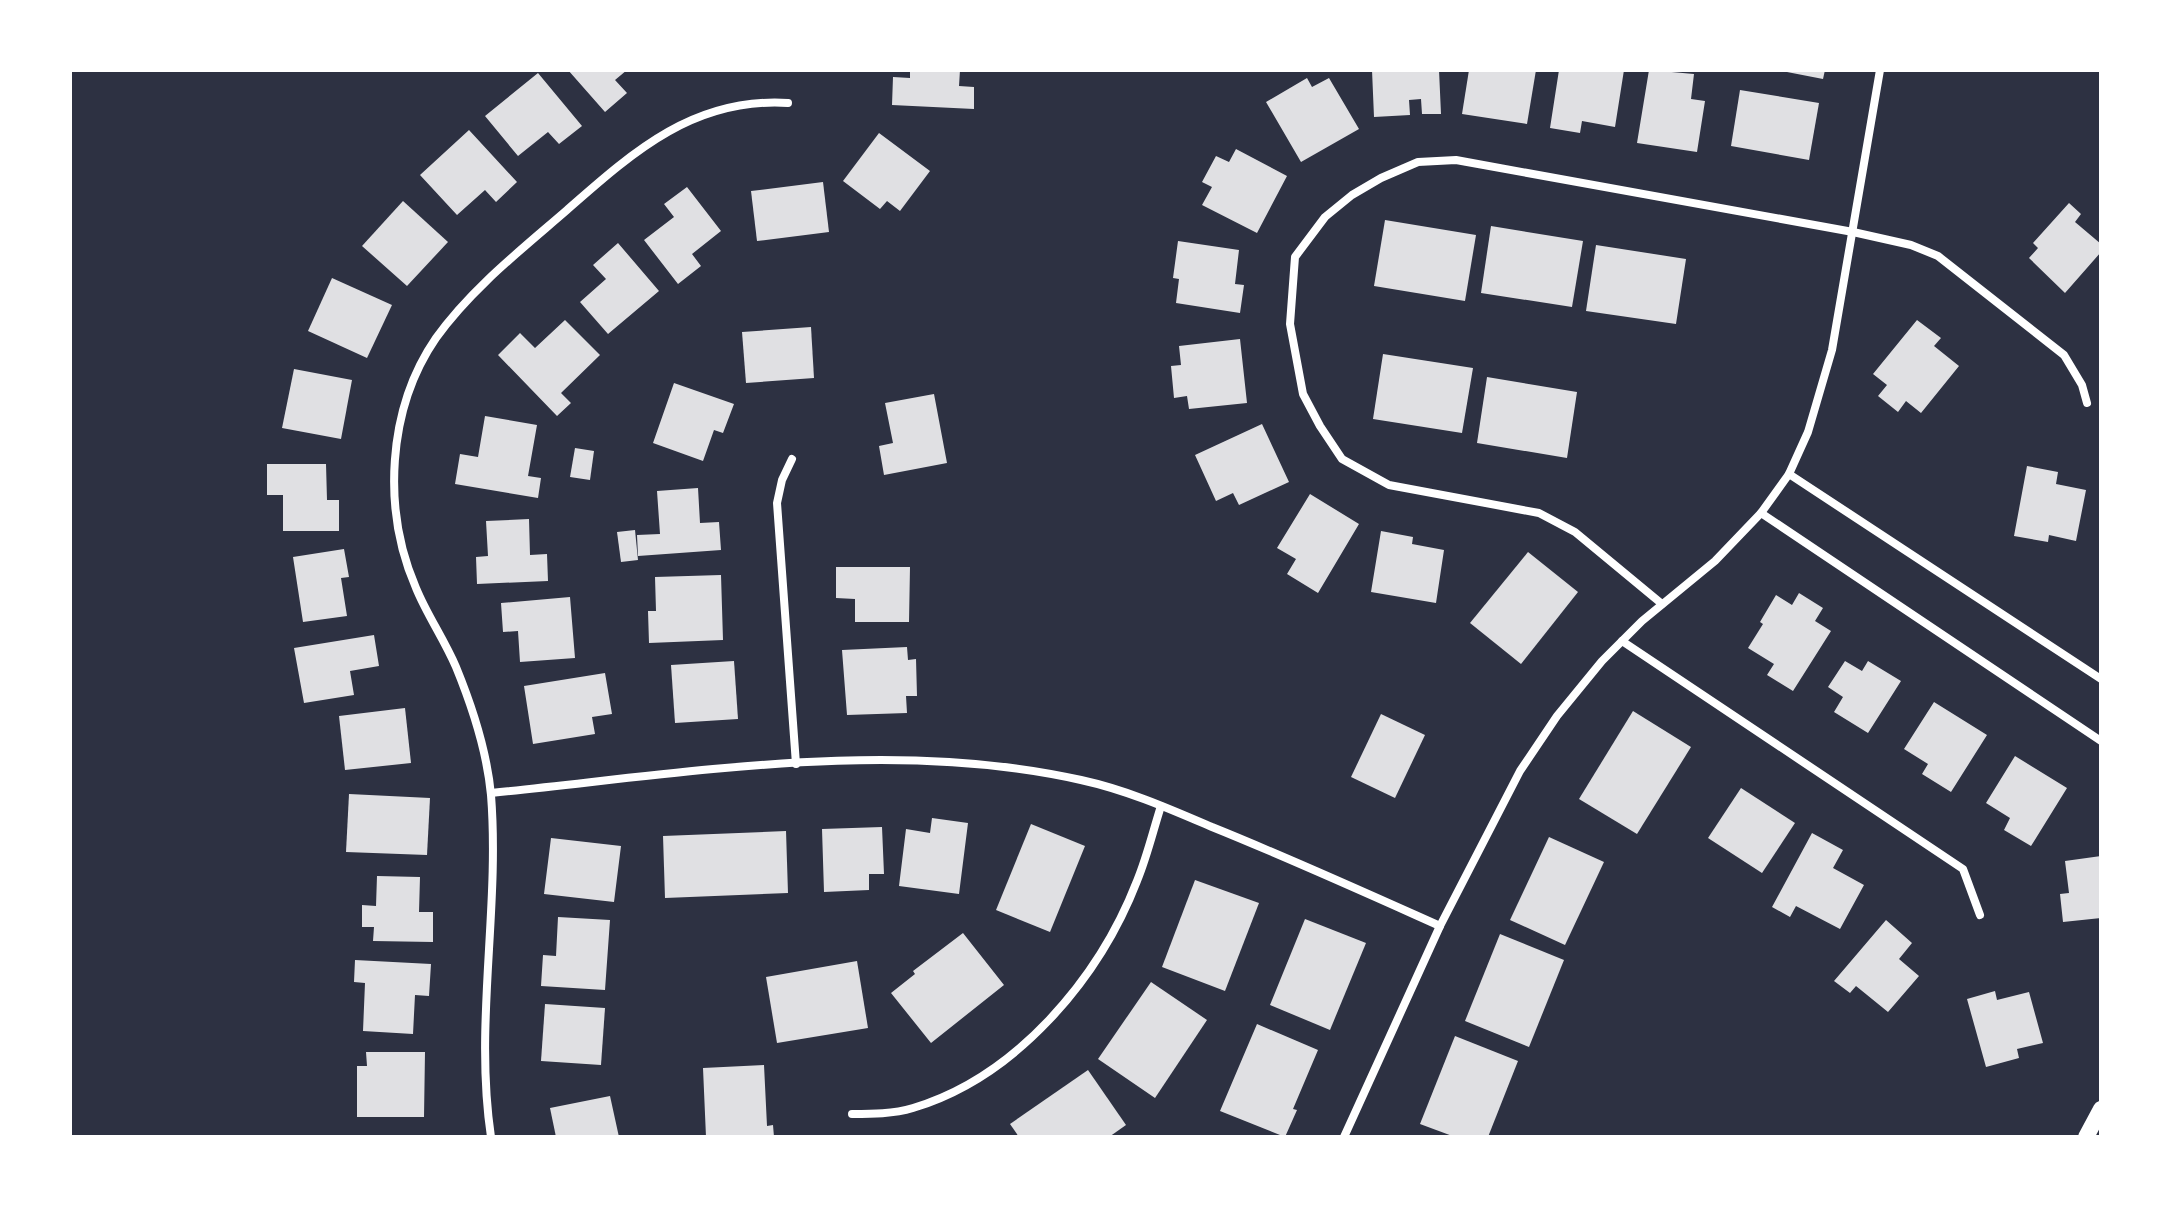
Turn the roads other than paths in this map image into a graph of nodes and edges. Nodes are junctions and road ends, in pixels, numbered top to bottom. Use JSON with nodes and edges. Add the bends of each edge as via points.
{"nodes":[{"id":1,"x":1880,"y":70,"type":"edge"},
{"id":2,"x":788,"y":103,"type":"dead end"},
{"id":3,"x":1853,"y":232,"type":"junction"},
{"id":4,"x":2087,"y":403,"type":"dead end"},
{"id":5,"x":792,"y":459,"type":"dead end"},
{"id":6,"x":1789,"y":474,"type":"junction"},
{"id":7,"x":1761,"y":513,"type":"junction"},
{"id":8,"x":1662,"y":604,"type":"junction"},
{"id":9,"x":1622,"y":641,"type":"junction"},
{"id":10,"x":2101,"y":679,"type":"edge"},
{"id":11,"x":2101,"y":741,"type":"edge"},
{"id":12,"x":796,"y":764,"type":"junction"},
{"id":13,"x":491,"y":793,"type":"junction"},
{"id":14,"x":1161,"y":806,"type":"junction"},
{"id":15,"x":1980,"y":915,"type":"dead end"},
{"id":16,"x":1440,"y":926,"type":"junction"},
{"id":17,"x":2101,"y":1109,"type":"edge"},
{"id":18,"x":852,"y":1114,"type":"dead end"},
{"id":19,"x":491,"y":1137,"type":"edge"},
{"id":20,"x":1344,"y":1137,"type":"edge"},
{"id":21,"x":2086,"y":1137,"type":"edge"}],
"edges":[{"from":1,"to":3,"type":"street"},
{"from":2,"to":13,"type":"street","via":[[697,116],[621,162],[463,305],[435,340],[416,377],[395,458],[396,515],[415,587],[473,713]]},
{"from":3,"to":4,"type":"street","via":[[1938,256],[2064,355]]},
{"from":3,"to":6,"type":"street","via":[[1825,382]]},
{"from":3,"to":8,"type":"street","via":[[1456,160],[1418,162],[1352,195],[1325,217],[1295,257],[1290,324],[1303,394],[1342,459],[1389,485],[1539,513],[1575,532]]},
{"from":5,"to":12,"type":"street","via":[[777,503]]},
{"from":6,"to":7,"type":"street"},
{"from":6,"to":10,"type":"street"},
{"from":7,"to":8,"type":"street","via":[[1715,561]]},
{"from":7,"to":11,"type":"street"},
{"from":8,"to":9,"type":"street"},
{"from":9,"to":15,"type":"street","via":[[1963,869]]},
{"from":9,"to":16,"type":"street","via":[[1557,716],[1520,771]]},
{"from":12,"to":13,"type":"street"},
{"from":12,"to":14,"type":"street","via":[[946,762],[1026,769],[1083,780]]},
{"from":13,"to":19,"type":"street","via":[[486,1106]]},
{"from":14,"to":16,"type":"street"},
{"from":14,"to":18,"type":"street","via":[[1137,882],[1109,940],[1052,1019],[1015,1051],[942,1097],[911,1108]]},
{"from":16,"to":20,"type":"street"},
{"from":17,"to":21,"type":"main road"}]}
